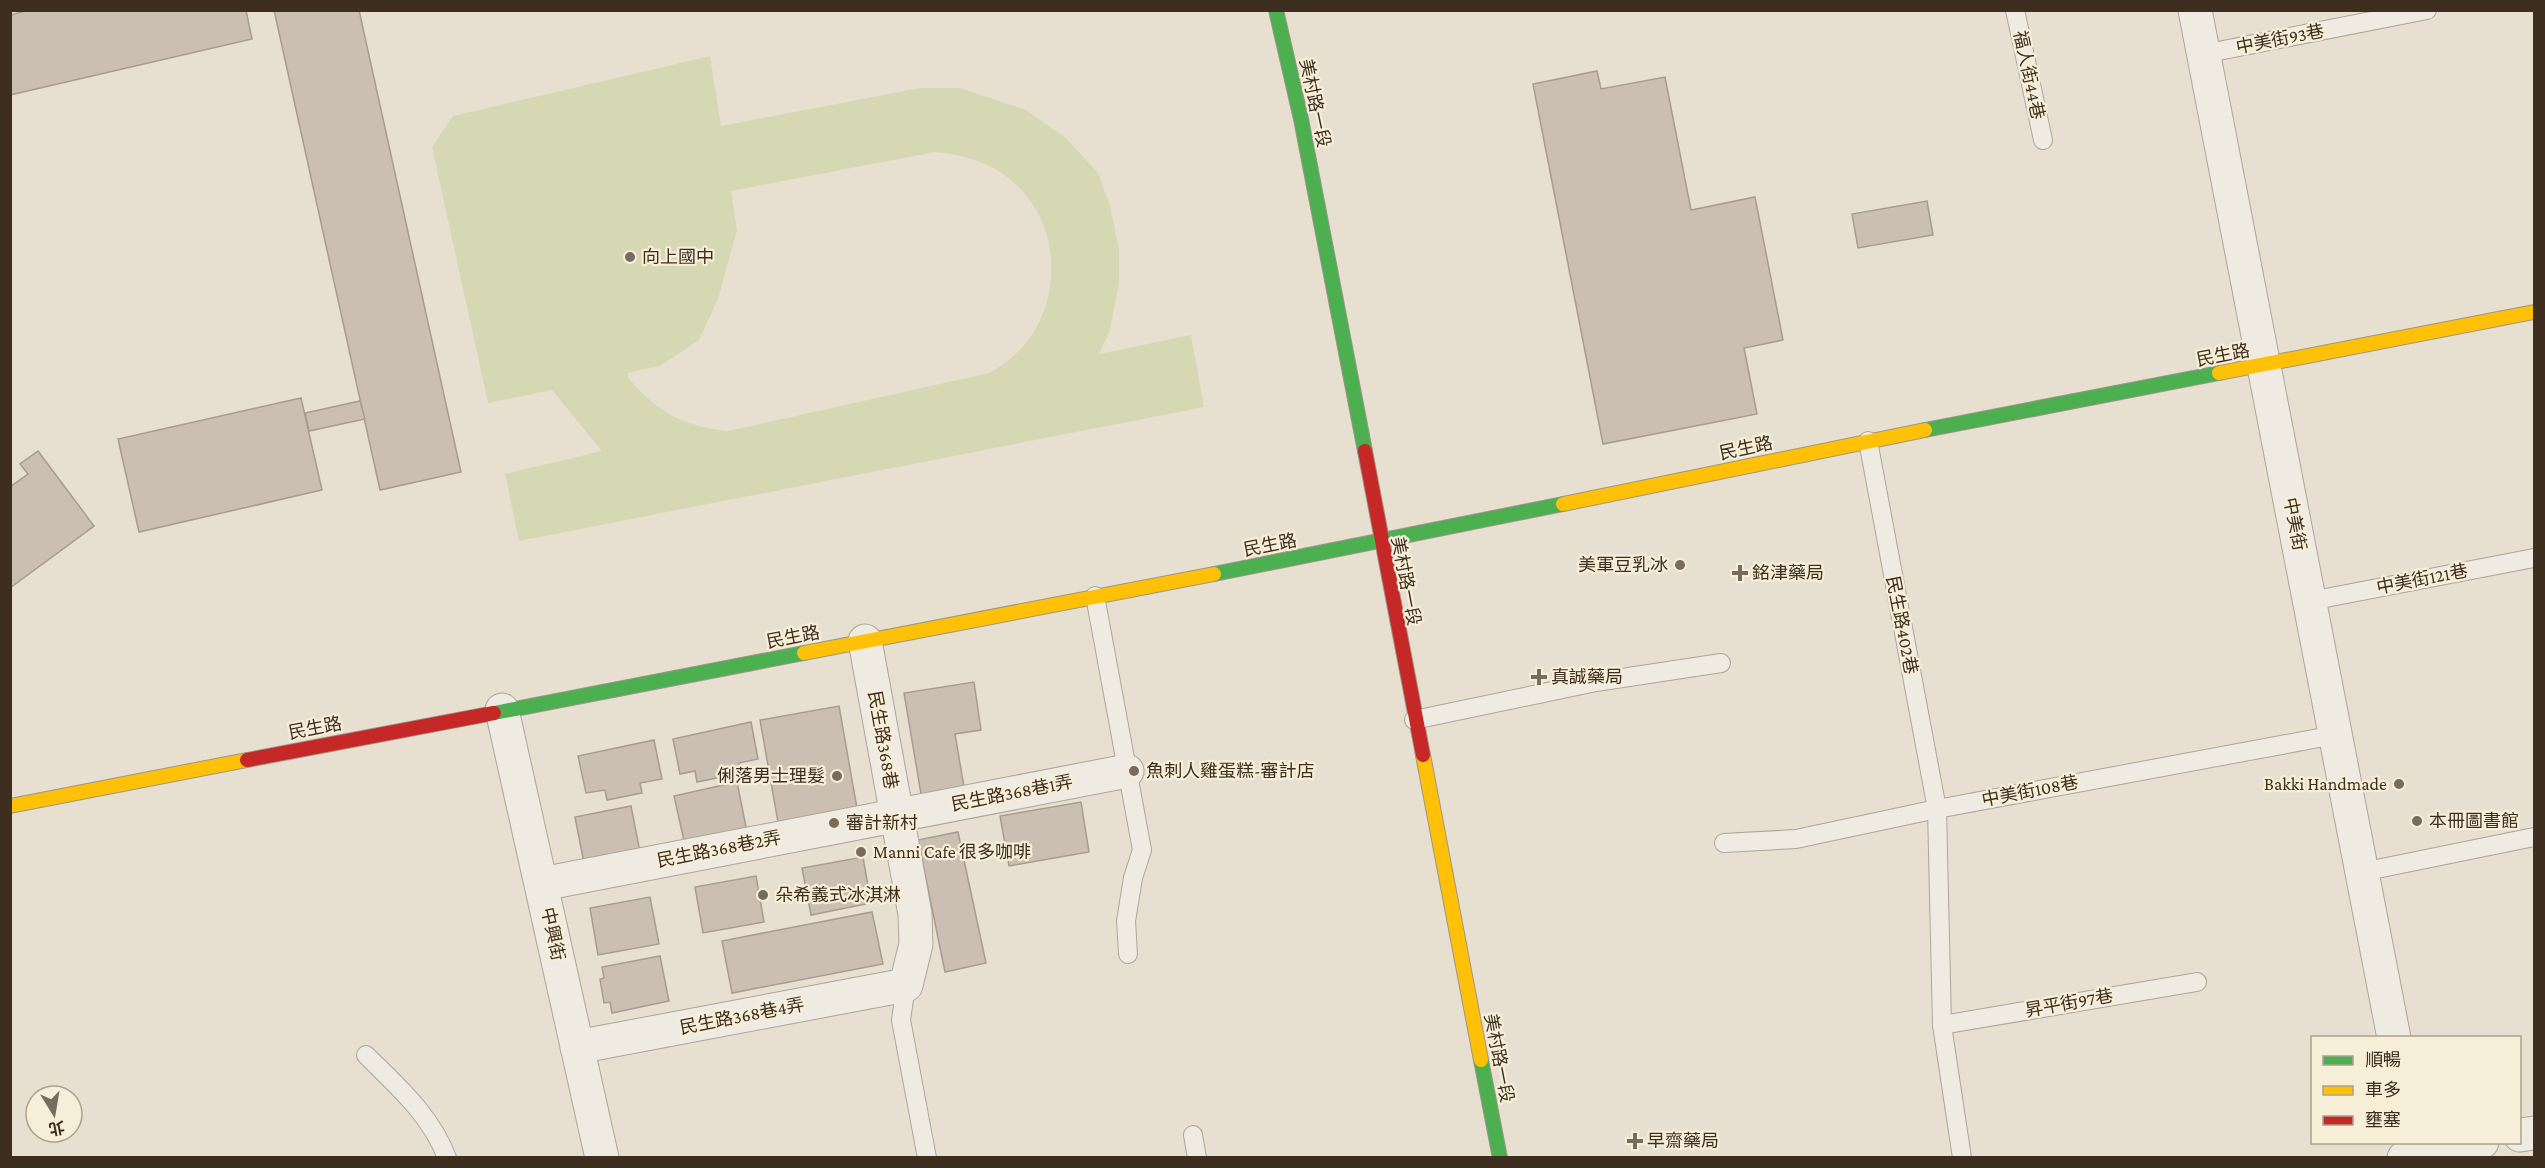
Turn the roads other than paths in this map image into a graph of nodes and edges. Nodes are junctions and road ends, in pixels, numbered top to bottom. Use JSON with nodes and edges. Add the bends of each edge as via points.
{"nodes":[{"id":1,"x":1276,"y":10,"type":"edge"},
{"id":2,"x":2015,"y":10,"type":"edge"},
{"id":3,"x":2195,"y":10,"type":"edge"},
{"id":4,"x":2427,"y":10,"type":"edge"},
{"id":5,"x":2203,"y":54,"type":"junction"},
{"id":6,"x":2043,"y":140,"type":"dead end"},
{"id":7,"x":2535,"y":312,"type":"edge"},
{"id":8,"x":2264,"y":366,"type":"junction"},
{"id":9,"x":1868,"y":441,"type":"junction"},
{"id":10,"x":1380,"y":542,"type":"junction"},
{"id":11,"x":2535,"y":558,"type":"edge"},
{"id":12,"x":1095,"y":596,"type":"junction"},
{"id":13,"x":2310,"y":601,"type":"junction"},
{"id":14,"x":865,"y":641,"type":"junction"},
{"id":15,"x":1721,"y":663,"type":"dead end"},
{"id":16,"x":502,"y":710,"type":"junction"},
{"id":17,"x":1414,"y":720,"type":"junction"},
{"id":18,"x":2336,"y":735,"type":"junction"},
{"id":19,"x":1127,"y":771,"type":"junction"},
{"id":20,"x":10,"y":806,"type":"edge"},
{"id":21,"x":1936,"y":809,"type":"junction"},
{"id":22,"x":896,"y":815,"type":"junction"},
{"id":23,"x":2535,"y":837,"type":"edge"},
{"id":24,"x":1724,"y":843,"type":"dead end"},
{"id":25,"x":2362,"y":872,"type":"junction"},
{"id":26,"x":542,"y":884,"type":"junction"},
{"id":27,"x":1128,"y":954,"type":"dead end"},
{"id":28,"x":2197,"y":982,"type":"dead end"},
{"id":29,"x":906,"y":986,"type":"junction"},
{"id":30,"x":1941,"y":1024,"type":"junction"},
{"id":31,"x":2394,"y":1036,"type":"edge"},
{"id":32,"x":577,"y":1047,"type":"junction"},
{"id":33,"x":366,"y":1055,"type":"dead end"},
{"id":34,"x":1193,"y":1135,"type":"dead end"},
{"id":35,"x":2475,"y":1144,"type":"edge"},
{"id":36,"x":2413,"y":1153,"type":"edge"},
{"id":37,"x":447,"y":1158,"type":"edge"},
{"id":38,"x":602,"y":1158,"type":"edge"},
{"id":39,"x":927,"y":1158,"type":"edge"},
{"id":40,"x":1197,"y":1158,"type":"edge"},
{"id":41,"x":1500,"y":1158,"type":"edge"},
{"id":42,"x":1962,"y":1158,"type":"edge"}],
"edges":[{"from":1,"to":10,"type":"street","name":"美村路一段","via":[[1301,119]]},
{"from":2,"to":6,"type":"lane","name":"福人街44巷"},
{"from":3,"to":5,"type":"street","name":"中美街"},
{"from":4,"to":5,"type":"lane","name":"中美街93巷"},
{"from":5,"to":8,"type":"street","name":"中美街"},
{"from":7,"to":8,"type":"street","name":"民生路"},
{"from":8,"to":9,"type":"street","name":"民生路"},
{"from":8,"to":13,"type":"street","name":"中美街"},
{"from":9,"to":10,"type":"street","name":"民生路"},
{"from":9,"to":21,"type":"lane","name":"民生路402巷"},
{"from":10,"to":12,"type":"street","name":"民生路"},
{"from":10,"to":17,"type":"street","name":"美村路一段"},
{"from":11,"to":13,"type":"lane","name":"中美街121巷"},
{"from":12,"to":14,"type":"street","name":"民生路"},
{"from":12,"to":19,"type":"lane"},
{"from":13,"to":18,"type":"street","name":"中美街"},
{"from":14,"to":16,"type":"street","name":"民生路"},
{"from":14,"to":22,"type":"street","name":"民生路368巷"},
{"from":15,"to":17,"type":"lane","via":[[1596,681]]},
{"from":16,"to":20,"type":"street","name":"民生路"},
{"from":16,"to":26,"type":"street","name":"中興街"},
{"from":17,"to":41,"type":"street","name":"美村路一段"},
{"from":18,"to":21,"type":"lane","name":"中美街108巷"},
{"from":18,"to":25,"type":"street","name":"中美街"},
{"from":19,"to":22,"type":"street","name":"民生路368巷1弄"},
{"from":19,"to":27,"type":"lane","via":[[1142,850],[1126,921]]},
{"from":21,"to":24,"type":"lane","name":"中美街108巷","via":[[1797,839]]},
{"from":21,"to":30,"type":"lane"},
{"from":22,"to":26,"type":"street","name":"民生路368巷2弄"},
{"from":22,"to":29,"type":"street","name":"民生路368巷","via":[[915,914],[916,944]]},
{"from":23,"to":25,"type":"lane"},
{"from":25,"to":31,"type":"street","name":"中美街"},
{"from":26,"to":32,"type":"street","name":"中興街"},
{"from":28,"to":30,"type":"lane","name":"昇平街97巷"},
{"from":29,"to":32,"type":"street","name":"民生路368巷4弄"},
{"from":29,"to":39,"type":"lane","name":"民生路368巷","via":[[901,1020]]},
{"from":30,"to":42,"type":"lane"},
{"from":32,"to":38,"type":"street","name":"中興街"},
{"from":33,"to":37,"type":"lane","via":[[411,1099]]},
{"from":34,"to":40,"type":"lane"},
{"from":35,"to":36,"type":"street"}]}
